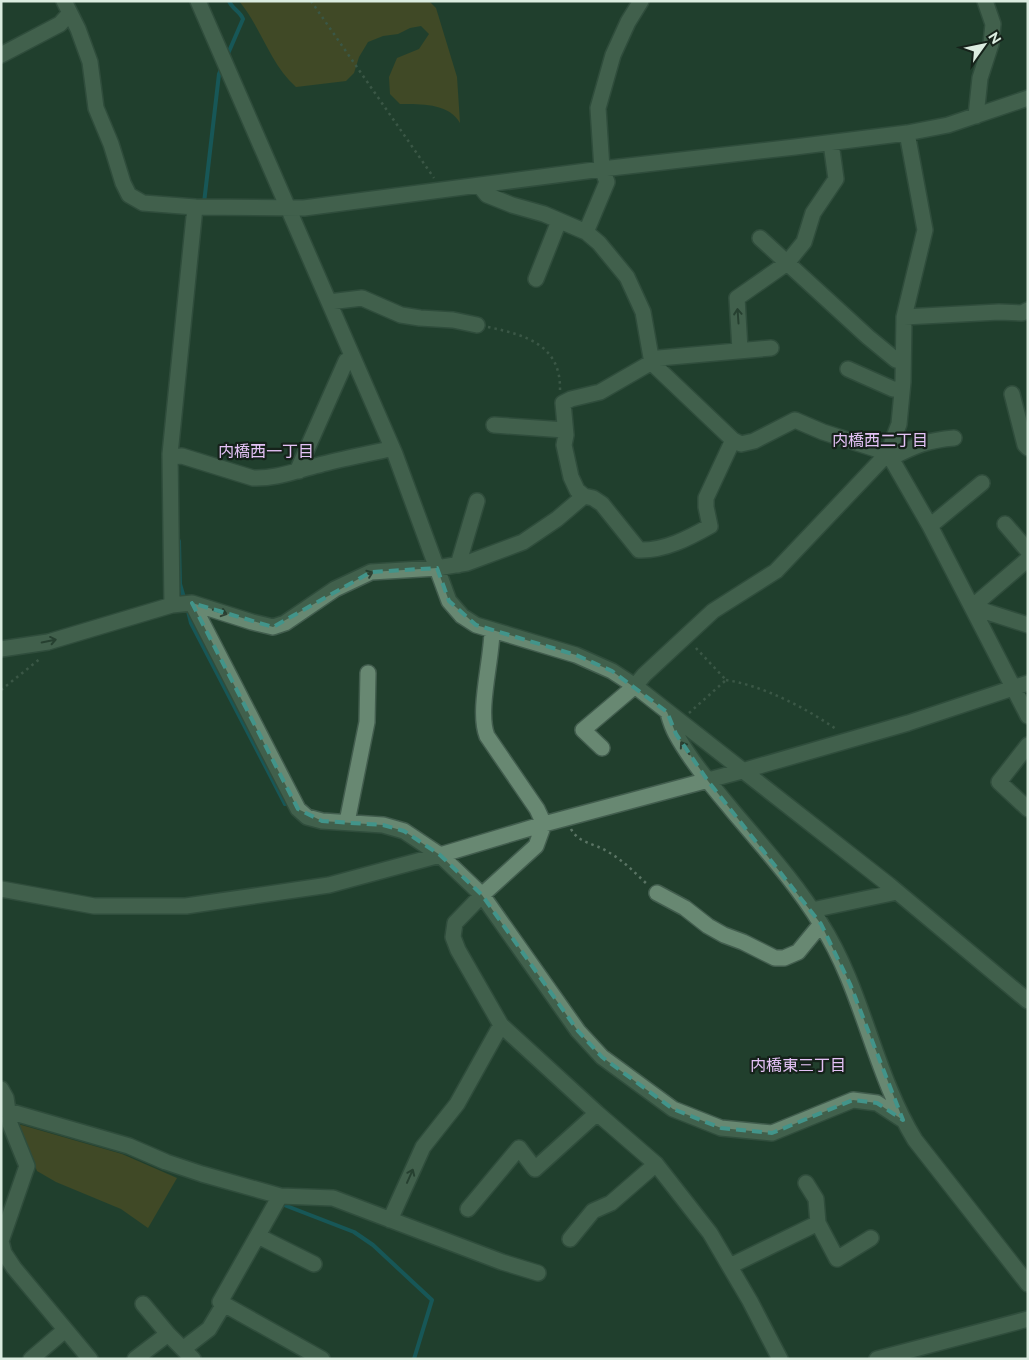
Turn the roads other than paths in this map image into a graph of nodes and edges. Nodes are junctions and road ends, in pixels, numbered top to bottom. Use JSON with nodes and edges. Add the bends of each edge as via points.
{"nodes":[{"id":1,"x":198,"y":1,"type":"edge"},
{"id":2,"x":641,"y":1,"type":"edge"},
{"id":3,"x":985,"y":1,"type":"edge"},
{"id":4,"x":66,"y":7,"type":"edge"},
{"id":5,"x":1,"y":55,"type":"edge"},
{"id":6,"x":1028,"y":98,"type":"edge"},
{"id":7,"x":976,"y":116,"type":"junction"},
{"id":8,"x":907,"y":133,"type":"junction"},
{"id":9,"x":831,"y":143,"type":"junction"},
{"id":10,"x":602,"y":169,"type":"junction"},
{"id":11,"x":479,"y":185,"type":"junction"},
{"id":12,"x":194,"y":207,"type":"junction"},
{"id":13,"x":287,"y":207,"type":"junction"},
{"id":14,"x":559,"y":220,"type":"junction"},
{"id":15,"x":586,"y":232,"type":"junction"},
{"id":16,"x":760,"y":238,"type":"dead end"},
{"id":17,"x":787,"y":263,"type":"junction"},
{"id":18,"x":536,"y":279,"type":"dead end"},
{"id":19,"x":329,"y":302,"type":"junction"},
{"id":20,"x":1028,"y":310,"type":"edge"},
{"id":21,"x":904,"y":317,"type":"junction"},
{"id":22,"x":477,"y":325,"type":"road end"},
{"id":23,"x":771,"y":348,"type":"dead end"},
{"id":24,"x":740,"y":350,"type":"junction"},
{"id":25,"x":353,"y":358,"type":"junction"},
{"id":26,"x":903,"y":361,"type":"junction"},
{"id":27,"x":652,"y":363,"type":"junction"},
{"id":28,"x":848,"y":369,"type":"dead end"},
{"id":29,"x":902,"y":389,"type":"junction"},
{"id":30,"x":1012,"y":394,"type":"dead end"},
{"id":31,"x":494,"y":424,"type":"dead end"},
{"id":32,"x":565,"y":430,"type":"junction"},
{"id":33,"x":954,"y":438,"type":"dead end"},
{"id":34,"x":733,"y":440,"type":"junction"},
{"id":35,"x":392,"y":447,"type":"junction"},
{"id":36,"x":1028,"y":448,"type":"edge"},
{"id":37,"x":889,"y":455,"type":"junction"},
{"id":38,"x":170,"y":457,"type":"junction"},
{"id":39,"x":299,"y":470,"type":"junction"},
{"id":40,"x":982,"y":484,"type":"dead end"},
{"id":41,"x":584,"y":496,"type":"junction"},
{"id":42,"x":477,"y":501,"type":"dead end"},
{"id":43,"x":1005,"y":524,"type":"dead end"},
{"id":44,"x":930,"y":526,"type":"junction"},
{"id":45,"x":1028,"y":551,"type":"edge"},
{"id":46,"x":1028,"y":559,"type":"edge"},
{"id":47,"x":458,"y":564,"type":"junction"},
{"id":48,"x":437,"y":568,"type":"junction"},
{"id":49,"x":192,"y":603,"type":"junction"},
{"id":50,"x":172,"y":605,"type":"junction"},
{"id":51,"x":972,"y":607,"type":"junction"},
{"id":52,"x":1028,"y":625,"type":"edge"},
{"id":53,"x":492,"y":630,"type":"junction"},
{"id":54,"x":1,"y":649,"type":"edge"},
{"id":55,"x":368,"y":673,"type":"dead end"},
{"id":56,"x":1028,"y":683,"type":"edge"},
{"id":57,"x":635,"y":686,"type":"junction"},
{"id":58,"x":1012,"y":687,"type":"junction"},
{"id":59,"x":667,"y":712,"type":"junction"},
{"id":60,"x":1028,"y":716,"type":"edge"},
{"id":61,"x":1028,"y":745,"type":"edge"},
{"id":62,"x":602,"y":748,"type":"dead end"},
{"id":63,"x":742,"y":771,"type":"junction"},
{"id":64,"x":708,"y":781,"type":"junction"},
{"id":65,"x":1028,"y":809,"type":"edge"},
{"id":66,"x":347,"y":822,"type":"junction"},
{"id":67,"x":544,"y":824,"type":"junction"},
{"id":68,"x":440,"y":855,"type":"junction"},
{"id":69,"x":1,"y":889,"type":"edge"},
{"id":70,"x":897,"y":892,"type":"junction"},
{"id":71,"x":657,"y":893,"type":"road end"},
{"id":72,"x":482,"y":896,"type":"junction"},
{"id":73,"x":812,"y":910,"type":"junction"},
{"id":74,"x":822,"y":924,"type":"junction"},
{"id":75,"x":1028,"y":1001,"type":"edge"},
{"id":76,"x":501,"y":1025,"type":"junction"},
{"id":77,"x":1,"y":1089,"type":"edge"},
{"id":78,"x":4,"y":1109,"type":"edge"},
{"id":79,"x":597,"y":1113,"type":"junction"},
{"id":80,"x":903,"y":1120,"type":"junction"},
{"id":81,"x":656,"y":1164,"type":"junction"},
{"id":82,"x":806,"y":1182,"type":"dead end"},
{"id":83,"x":280,"y":1196,"type":"junction"},
{"id":84,"x":468,"y":1209,"type":"dead end"},
{"id":85,"x":390,"y":1220,"type":"junction"},
{"id":86,"x":818,"y":1223,"type":"junction"},
{"id":87,"x":258,"y":1236,"type":"junction"},
{"id":88,"x":871,"y":1238,"type":"dead end"},
{"id":89,"x":570,"y":1239,"type":"dead end"},
{"id":90,"x":3,"y":1254,"type":"edge"},
{"id":91,"x":314,"y":1264,"type":"dead end"},
{"id":92,"x":730,"y":1266,"type":"junction"},
{"id":93,"x":538,"y":1273,"type":"dead end"},
{"id":94,"x":1028,"y":1284,"type":"edge"},
{"id":95,"x":143,"y":1304,"type":"dead end"},
{"id":96,"x":224,"y":1304,"type":"junction"},
{"id":97,"x":1028,"y":1319,"type":"edge"},
{"id":98,"x":65,"y":1330,"type":"junction"},
{"id":99,"x":168,"y":1334,"type":"junction"},
{"id":100,"x":188,"y":1354,"type":"edge"},
{"id":101,"x":31,"y":1359,"type":"edge"},
{"id":102,"x":90,"y":1359,"type":"edge"},
{"id":103,"x":135,"y":1359,"type":"edge"},
{"id":104,"x":322,"y":1359,"type":"edge"},
{"id":105,"x":780,"y":1359,"type":"edge"},
{"id":106,"x":877,"y":1359,"type":"edge"}],
"edges":[{"from":1,"to":13,"type":"street"},
{"from":2,"to":10,"type":"street","via":[[613,55],[598,108]]},
{"from":3,"to":7,"type":"street","via":[[993,24],[991,44],[980,78]]},
{"from":4,"to":5,"type":"street","via":[[60,24]]},
{"from":4,"to":12,"type":"street","via":[[90,62],[96,108],[129,195],[143,203]]},
{"from":6,"to":7,"type":"street"},
{"from":7,"to":8,"type":"street"},
{"from":8,"to":9,"type":"street"},
{"from":8,"to":21,"type":"street","via":[[926,230]]},
{"from":9,"to":10,"type":"street"},
{"from":9,"to":17,"type":"street","via":[[836,179],[813,212],[804,242]]},
{"from":10,"to":11,"type":"street"},
{"from":10,"to":15,"type":"street","via":[[607,182]]},
{"from":11,"to":13,"type":"street","via":[[304,208]]},
{"from":11,"to":14,"type":"street","via":[[487,195]]},
{"from":12,"to":13,"type":"street"},
{"from":12,"to":38,"type":"street"},
{"from":13,"to":19,"type":"street"},
{"from":14,"to":15,"type":"street"},
{"from":14,"to":18,"type":"street"},
{"from":15,"to":27,"type":"street","via":[[627,277],[643,312]]},
{"from":16,"to":17,"type":"street"},
{"from":24,"to":17,"type":"street","one_way":true,"via":[[737,298]]},
{"from":17,"to":26,"type":"street","via":[[875,343],[896,360]]},
{"from":19,"to":22,"type":"street","via":[[362,298],[400,315]]},
{"from":19,"to":25,"type":"street"},
{"from":20,"to":21,"type":"street","via":[[1022,313]]},
{"from":21,"to":26,"type":"street"},
{"from":23,"to":24,"type":"street"},
{"from":24,"to":27,"type":"street","via":[[659,358]]},
{"from":25,"to":35,"type":"street"},
{"from":25,"to":39,"type":"street","via":[[346,361]]},
{"from":26,"to":29,"type":"street"},
{"from":27,"to":32,"type":"street","via":[[600,392],[563,403]]},
{"from":27,"to":34,"type":"street"},
{"from":28,"to":29,"type":"street","via":[[893,389]]},
{"from":29,"to":37,"type":"street","via":[[899,424]]},
{"from":30,"to":36,"type":"street"},
{"from":31,"to":32,"type":"street"},
{"from":32,"to":41,"type":"street","via":[[564,445],[571,477]]},
{"from":33,"to":37,"type":"street","via":[[934,440]]},
{"from":34,"to":37,"type":"street","via":[[740,444],[754,440],[796,420]]},
{"from":34,"to":41,"type":"street","via":[[706,498],[710,526],[674,543],[649,551],[639,550],[602,504]]},
{"from":35,"to":39,"type":"street"},
{"from":35,"to":48,"type":"street"},
{"from":37,"to":44,"type":"street"},
{"from":37,"to":57,"type":"street","via":[[776,571],[713,611]]},
{"from":38,"to":39,"type":"street","via":[[182,456],[253,478],[265,479]]},
{"from":38,"to":50,"type":"street"},
{"from":40,"to":44,"type":"street"},
{"from":41,"to":47,"type":"street","via":[[523,542]]},
{"from":42,"to":47,"type":"street"},
{"from":43,"to":45,"type":"street"},
{"from":44,"to":51,"type":"street"},
{"from":46,"to":51,"type":"street"},
{"from":47,"to":48,"type":"street"},
{"from":49,"to":48,"type":"street","one_way":true,"via":[[273,627],[285,623],[335,589],[371,572]]},
{"from":48,"to":53,"type":"street","via":[[449,601],[462,616]]},
{"from":49,"to":50,"type":"street"},
{"from":49,"to":66,"type":"street","via":[[298,809],[307,817],[322,821]]},
{"from":54,"to":50,"type":"street","one_way":true,"via":[[48,642]]},
{"from":51,"to":52,"type":"street"},
{"from":51,"to":58,"type":"street"},
{"from":53,"to":57,"type":"street","via":[[576,655],[612,671]]},
{"from":53,"to":67,"type":"street","via":[[484,727]]},
{"from":55,"to":66,"type":"street","via":[[367,722]]},
{"from":56,"to":58,"type":"street"},
{"from":57,"to":59,"type":"street"},
{"from":57,"to":62,"type":"street","via":[[583,730]]},
{"from":58,"to":60,"type":"street"},
{"from":58,"to":63,"type":"street","via":[[908,723]]},
{"from":59,"to":63,"type":"street"},
{"from":64,"to":59,"type":"street","one_way":true,"via":[[676,734]]},
{"from":61,"to":65,"type":"street","via":[[999,782]]},
{"from":63,"to":64,"type":"street"},
{"from":63,"to":70,"type":"street"},
{"from":64,"to":67,"type":"street"},
{"from":64,"to":73,"type":"street"},
{"from":66,"to":68,"type":"street","via":[[383,825],[404,832]]},
{"from":67,"to":68,"type":"street"},
{"from":67,"to":72,"type":"street","via":[[536,846]]},
{"from":68,"to":69,"type":"street","via":[[329,885],[186,906],[94,906]]},
{"from":68,"to":72,"type":"street"},
{"from":70,"to":73,"type":"street"},
{"from":70,"to":75,"type":"street"},
{"from":71,"to":74,"type":"street","via":[[724,935],[775,958],[798,952]]},
{"from":72,"to":76,"type":"street","via":[[455,923],[453,937]]},
{"from":72,"to":80,"type":"street","via":[[578,1031],[602,1057],[673,1109],[721,1128],[772,1133],[853,1100],[877,1103]]},
{"from":73,"to":74,"type":"street"},
{"from":74,"to":80,"type":"street","via":[[850,984]]},
{"from":76,"to":79,"type":"street"},
{"from":85,"to":76,"type":"street","one_way":true,"via":[[423,1147],[457,1104]]},
{"from":77,"to":78,"type":"street","via":[[6,1098]]},
{"from":78,"to":83,"type":"street"},
{"from":78,"to":90,"type":"street","via":[[26,1166],[1,1241]]},
{"from":79,"to":81,"type":"street"},
{"from":79,"to":84,"type":"street","via":[[535,1169],[519,1148]]},
{"from":80,"to":94,"type":"street","via":[[934,1166]]},
{"from":81,"to":89,"type":"street","via":[[611,1204],[592,1211]]},
{"from":81,"to":92,"type":"street","via":[[701,1220]]},
{"from":82,"to":86,"type":"street","via":[[816,1199]]},
{"from":83,"to":85,"type":"street","via":[[333,1198]]},
{"from":83,"to":87,"type":"street"},
{"from":85,"to":93,"type":"street"},
{"from":86,"to":88,"type":"street","via":[[838,1259]]},
{"from":86,"to":92,"type":"street"},
{"from":87,"to":91,"type":"street"},
{"from":87,"to":96,"type":"street","via":[[220,1302]]},
{"from":90,"to":98,"type":"street"},
{"from":92,"to":105,"type":"street"},
{"from":95,"to":99,"type":"street"},
{"from":96,"to":100,"type":"street"},
{"from":96,"to":104,"type":"street"},
{"from":97,"to":106,"type":"street"},
{"from":98,"to":101,"type":"street"},
{"from":98,"to":102,"type":"street"},
{"from":99,"to":100,"type":"street"},
{"from":99,"to":103,"type":"street"}]}
